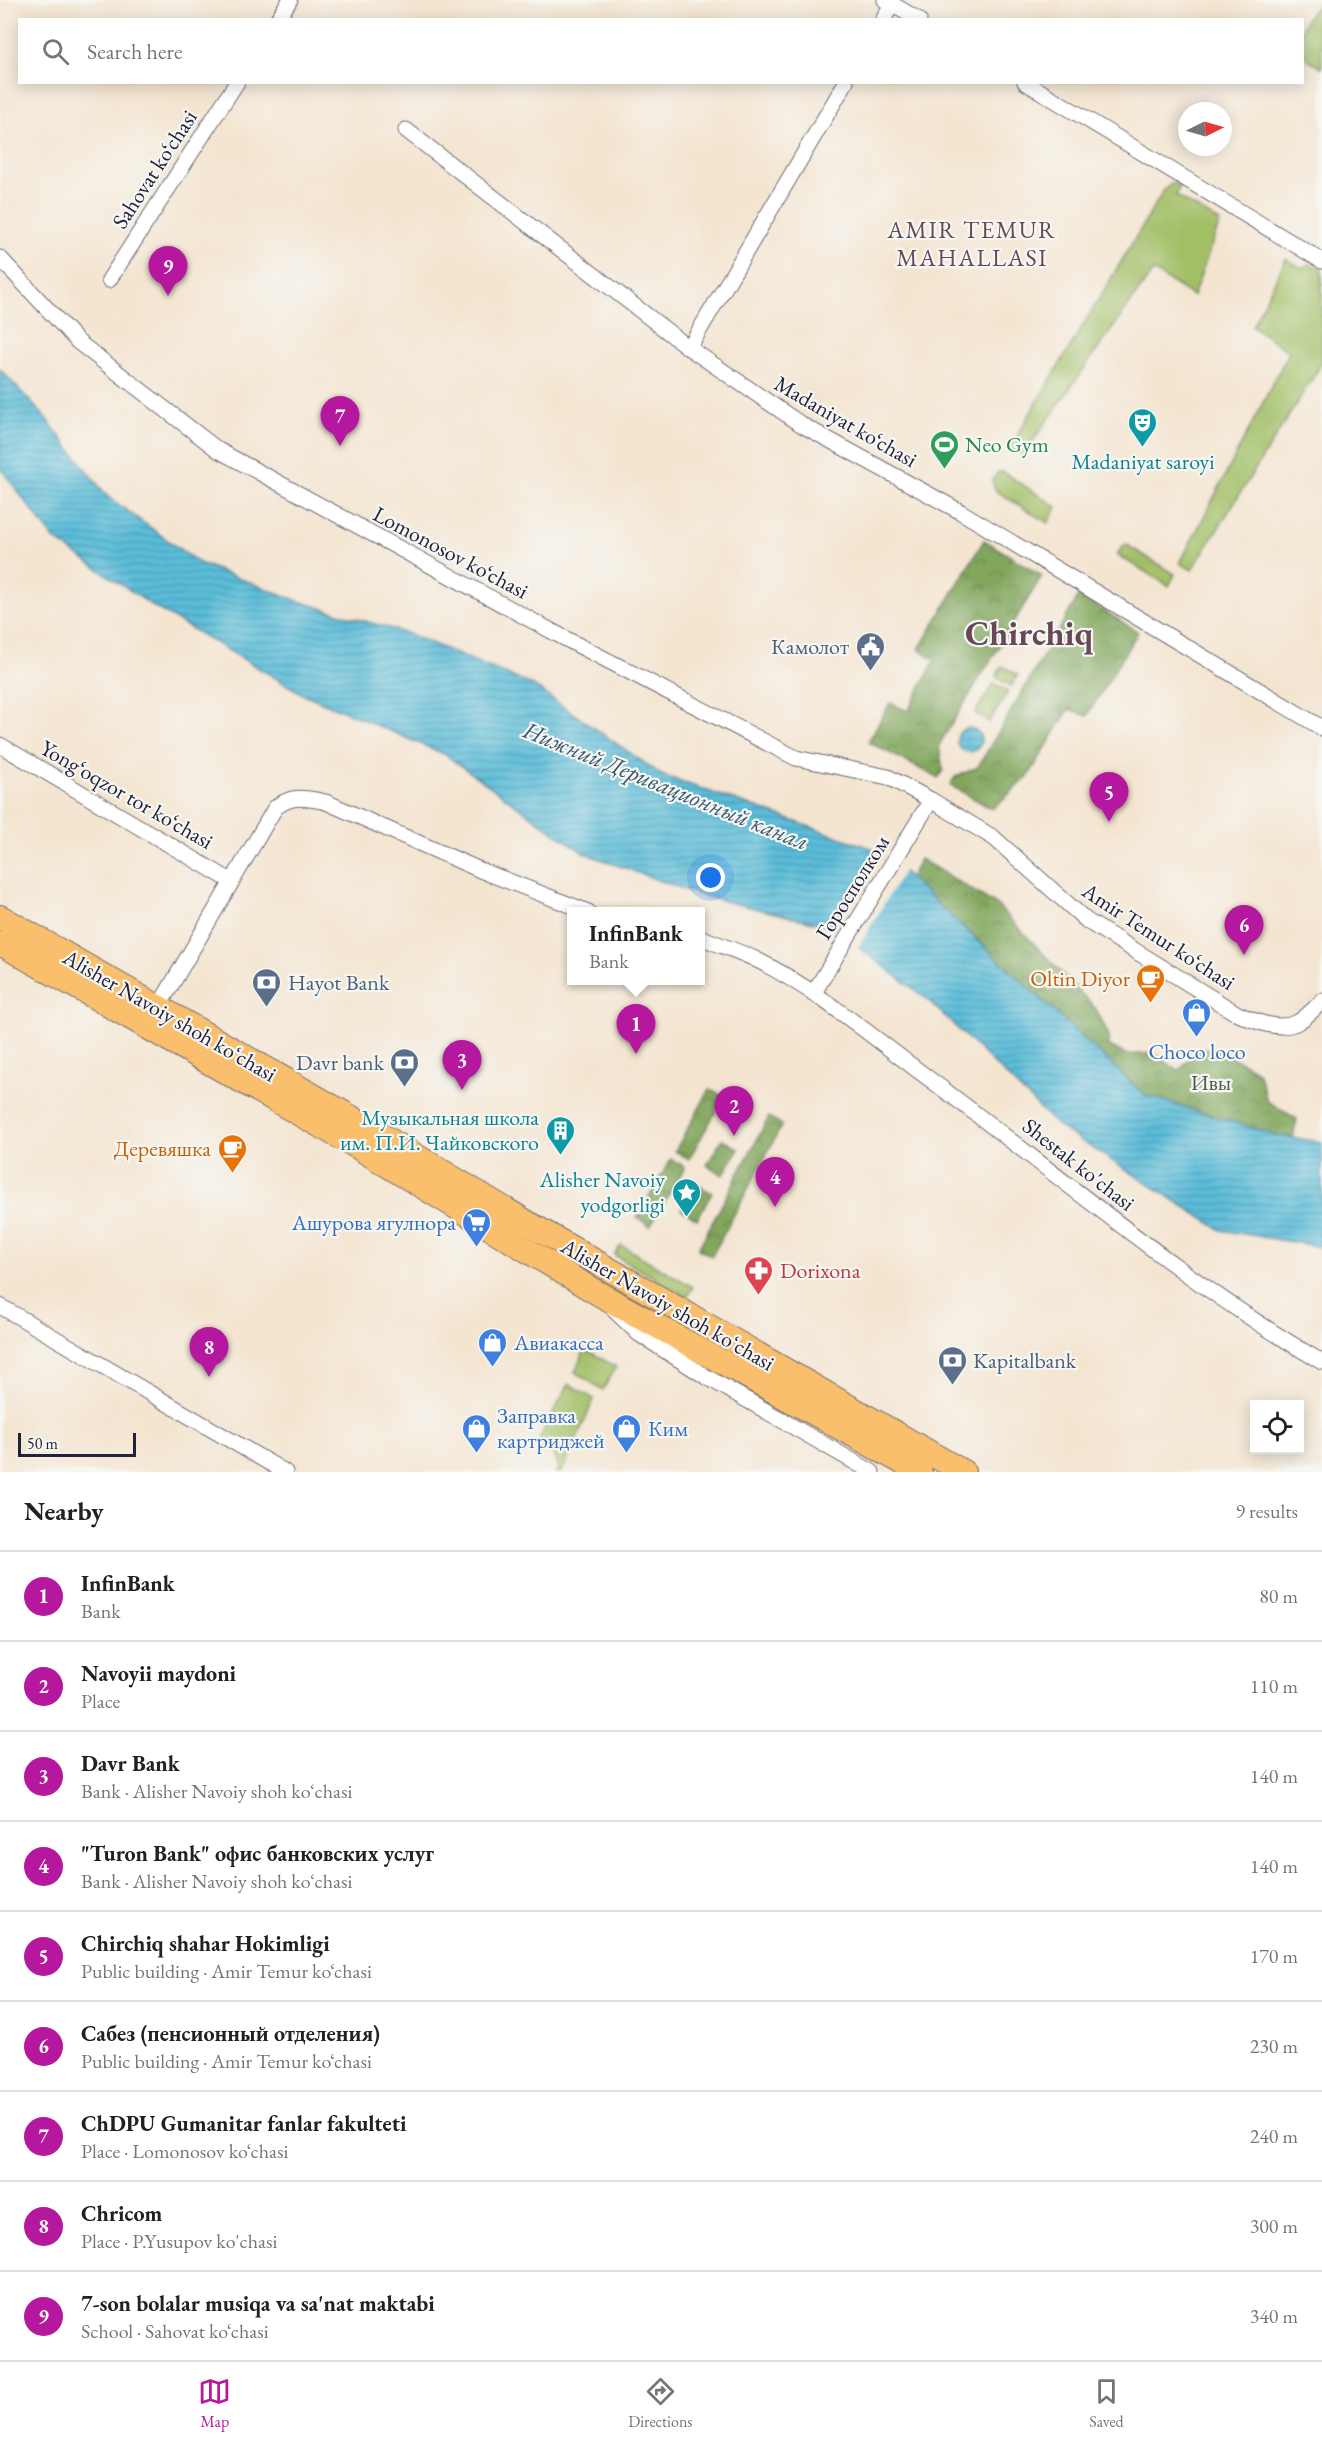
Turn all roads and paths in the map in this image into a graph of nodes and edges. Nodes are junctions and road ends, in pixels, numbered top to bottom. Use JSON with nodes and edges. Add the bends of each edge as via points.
{"nodes":[{"id":1,"x":290,"y":0,"type":"edge"},
{"id":2,"x":889,"y":2,"type":"edge"},
{"id":3,"x":278,"y":18,"type":"edge"},
{"id":4,"x":884,"y":18,"type":"edge"},
{"id":5,"x":916,"y":18,"type":"edge"},
{"id":6,"x":236,"y":84,"type":"edge"},
{"id":7,"x":845,"y":84,"type":"edge"},
{"id":8,"x":1028,"y":84,"type":"edge"},
{"id":9,"x":406,"y":130,"type":"dead end"},
{"id":10,"x":0,"y":258,"type":"edge"},
{"id":11,"x":1322,"y":261,"type":"edge"},
{"id":12,"x":109,"y":280,"type":"dead end"},
{"id":13,"x":689,"y":348,"type":"junction"},
{"id":14,"x":1322,"y":728,"type":"edge"},
{"id":15,"x":0,"y":746,"type":"edge"},
{"id":16,"x":931,"y":800,"type":"junction"},
{"id":17,"x":231,"y":881,"type":"junction"},
{"id":18,"x":575,"y":907,"type":"edge"},
{"id":19,"x":0,"y":917,"type":"edge"},
{"id":20,"x":705,"y":939,"type":"edge"},
{"id":21,"x":0,"y":943,"type":"edge"},
{"id":22,"x":813,"y":993,"type":"junction"},
{"id":23,"x":1322,"y":1001,"type":"edge"},
{"id":24,"x":152,"y":1018,"type":"junction"},
{"id":25,"x":594,"y":1291,"type":"junction"},
{"id":26,"x":0,"y":1306,"type":"edge"},
{"id":27,"x":1322,"y":1362,"type":"edge"},
{"id":28,"x":285,"y":1472,"type":"edge"},
{"id":29,"x":873,"y":1472,"type":"edge"},
{"id":30,"x":920,"y":1472,"type":"edge"},
{"id":31,"x":963,"y":1472,"type":"edge"}],
"edges":[{"from":1,"to":3,"type":"street"},
{"from":2,"to":4,"type":"street"},
{"from":2,"to":5,"type":"street"},
{"from":6,"to":12,"type":"street","name":"Sahovat ko‘chasi"},
{"from":7,"to":13,"type":"street"},
{"from":8,"to":11,"type":"street"},
{"from":9,"to":13,"type":"street","name":"Madaniyat ko‘chasi"},
{"from":10,"to":16,"type":"street","name":"Lomonosov ko‘chasi","via":[[78,342],[218,450],[568,640],[796,758],[888,777]]},
{"from":13,"to":14,"type":"street","name":"Madaniyat ko‘chasi","via":[[802,425],[960,512]]},
{"from":15,"to":17,"type":"street","name":"Yong‘oqzor tor ko‘chasi"},
{"from":16,"to":22,"type":"street","name":"Горосполком"},
{"from":16,"to":23,"type":"street","name":"Amir Temur ko‘chasi","via":[[994,838],[1088,921],[1236,1013],[1254,1021],[1285,1025],[1297,1023]]},
{"from":17,"to":18,"type":"street","via":[[275,807],[301,796],[352,812],[480,870]]},
{"from":17,"to":24,"type":"street"},
{"from":19,"to":24,"type":"main road","name":"Alisher Navoiy shoh koʻchasi"},
{"from":20,"to":22,"type":"street","name":"Shestak ko'chasi","via":[[756,959]]},
{"from":21,"to":24,"type":"main road","name":"Alisher Navoiy shoh koʻchasi"},
{"from":22,"to":27,"type":"street","name":"Shestak ko'chasi","via":[[985,1119],[1164,1258],[1269,1332]]},
{"from":24,"to":25,"type":"main road","name":"Alisher Navoiy shoh koʻchasi"},
{"from":24,"to":31,"type":"main road","name":"Alisher Navoiy shoh koʻchasi"},
{"from":25,"to":29,"type":"street","name":"Alisher Navoiy shoh koʻchasi","via":[[639,1334]]},
{"from":25,"to":30,"type":"main road","name":"Alisher Navoiy shoh koʻchasi"},
{"from":26,"to":28,"type":"street"}]}
